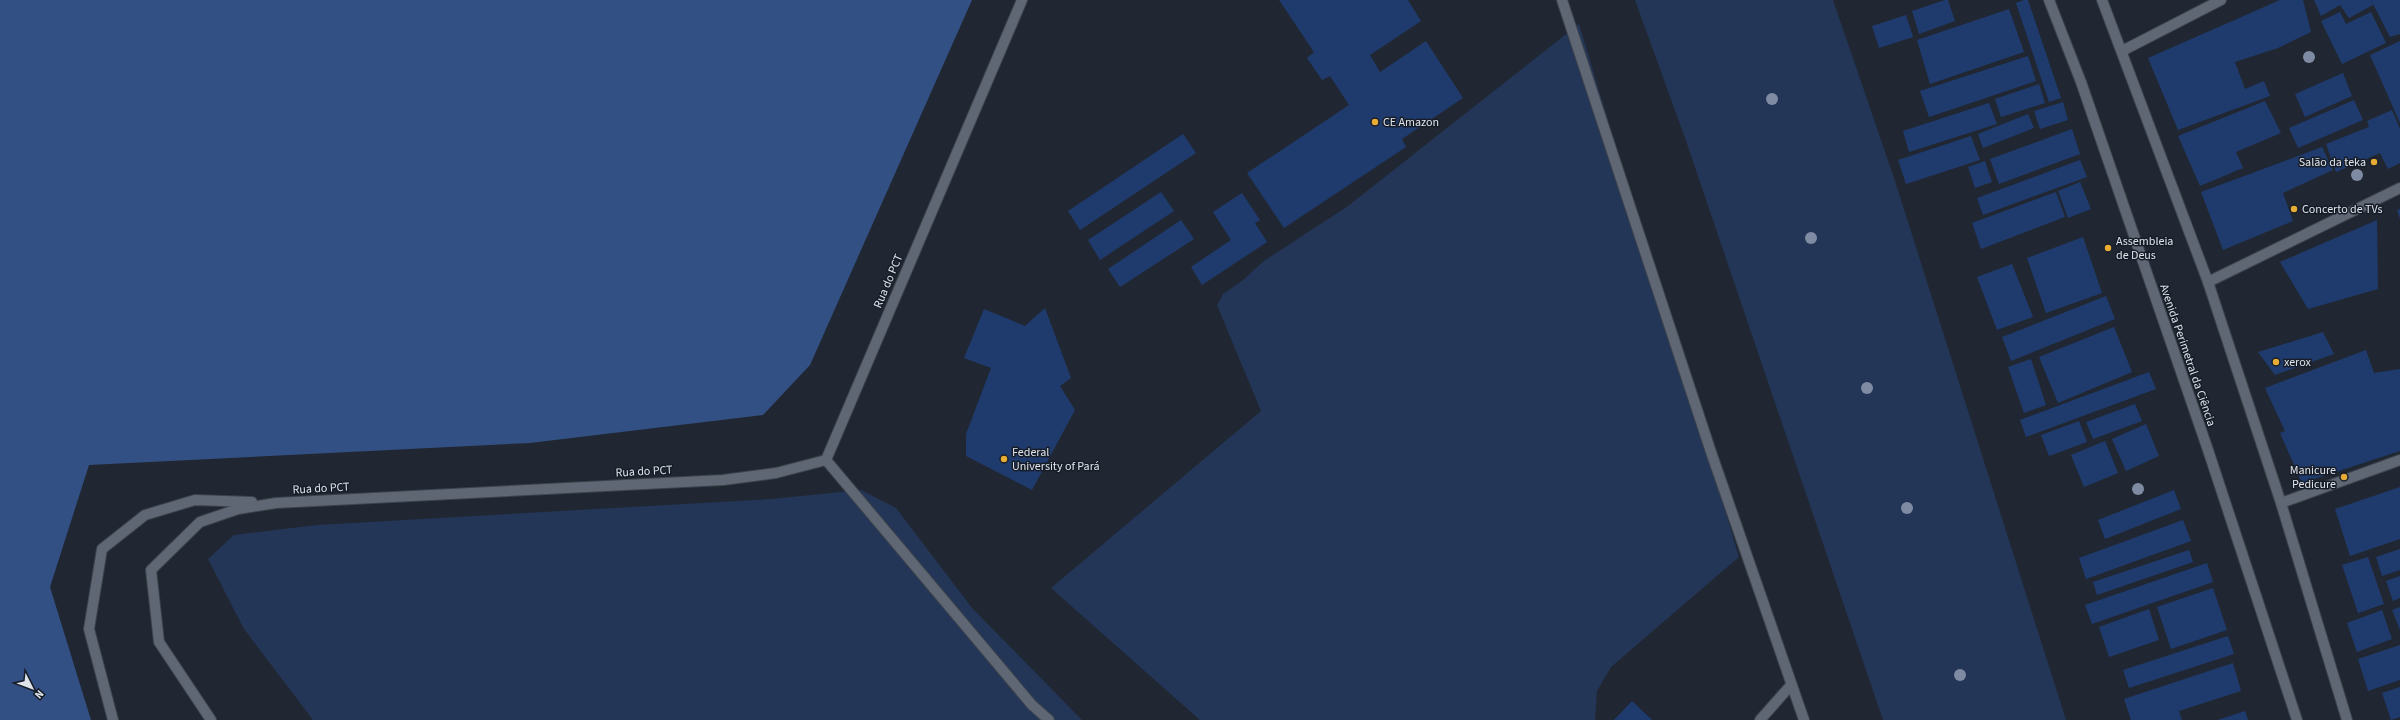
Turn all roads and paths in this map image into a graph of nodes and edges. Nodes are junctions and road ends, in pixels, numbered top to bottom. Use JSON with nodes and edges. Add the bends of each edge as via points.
{"nodes":[{"id":1,"x":1022,"y":0,"type":"edge"},
{"id":2,"x":1562,"y":0,"type":"edge"},
{"id":3,"x":2049,"y":0,"type":"edge"},
{"id":4,"x":2102,"y":0,"type":"edge"},
{"id":5,"x":2221,"y":0,"type":"edge"},
{"id":6,"x":2122,"y":51,"type":"junction"},
{"id":7,"x":2400,"y":188,"type":"edge"},
{"id":8,"x":2208,"y":282,"type":"junction"},
{"id":9,"x":826,"y":460,"type":"junction"},
{"id":10,"x":2400,"y":460,"type":"edge"},
{"id":11,"x":276,"y":503,"type":"junction"},
{"id":12,"x":2281,"y":503,"type":"junction"},
{"id":13,"x":1791,"y":685,"type":"junction"},
{"id":14,"x":113,"y":720,"type":"edge"},
{"id":15,"x":211,"y":720,"type":"edge"},
{"id":16,"x":1049,"y":720,"type":"edge"},
{"id":17,"x":1760,"y":720,"type":"edge"},
{"id":18,"x":1804,"y":720,"type":"edge"},
{"id":19,"x":2298,"y":720,"type":"edge"},
{"id":20,"x":2347,"y":720,"type":"edge"}],
"edges":[{"from":1,"to":9,"type":"main road","name":"Rua do PCT"},
{"from":2,"to":13,"type":"main road"},
{"from":3,"to":19,"type":"main road","name":"Avenida Perimetral da Ciência","via":[[2081,82]]},
{"from":4,"to":6,"type":"main road"},
{"from":5,"to":6,"type":"main road"},
{"from":6,"to":8,"type":"main road"},
{"from":7,"to":8,"type":"main road"},
{"from":8,"to":12,"type":"main road"},
{"from":9,"to":11,"type":"main road","name":"Rua do PCT","via":[[776,472],[723,480]]},
{"from":9,"to":16,"type":"main road","via":[[1032,705]]},
{"from":10,"to":12,"type":"main road"},
{"from":11,"to":14,"type":"main road","via":[[195,500],[145,515],[102,549],[89,629]]},
{"from":11,"to":15,"type":"main road","name":"Rua do PCT","via":[[238,509],[200,522],[151,570],[159,642]]},
{"from":12,"to":20,"type":"main road"},
{"from":13,"to":17,"type":"main road"},
{"from":13,"to":18,"type":"main road"}]}
